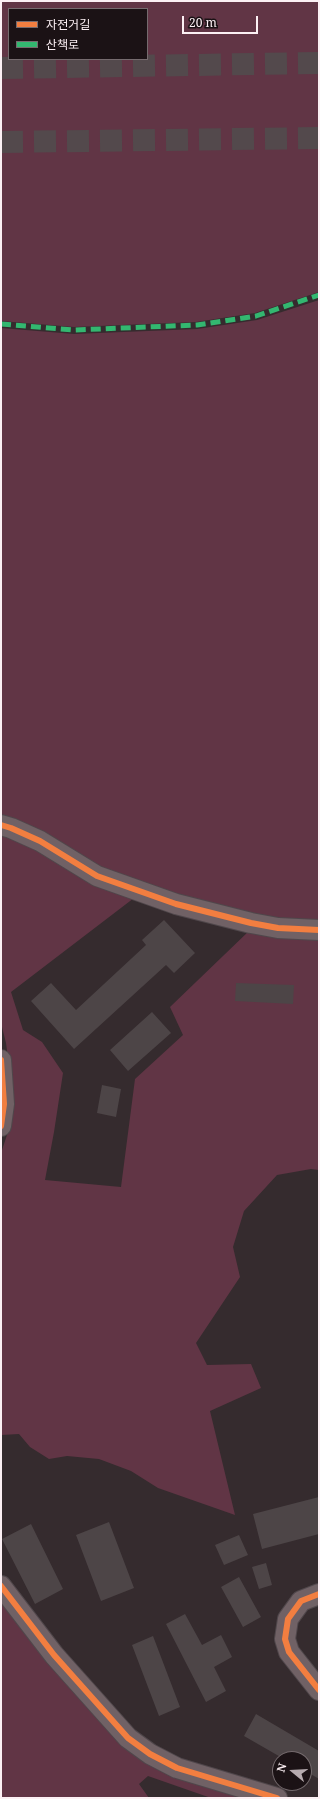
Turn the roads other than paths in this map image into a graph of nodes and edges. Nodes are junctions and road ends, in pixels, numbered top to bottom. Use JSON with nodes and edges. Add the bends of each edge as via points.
{"nodes":[{"id":1,"x":1,"y":825,"type":"edge"},
{"id":2,"x":319,"y":930,"type":"edge"},
{"id":3,"x":1,"y":1060,"type":"edge"},
{"id":4,"x":1,"y":1126,"type":"edge"},
{"id":5,"x":1,"y":1586,"type":"edge"},
{"id":6,"x":319,"y":1594,"type":"edge"},
{"id":7,"x":319,"y":1690,"type":"edge"},
{"id":8,"x":277,"y":1798,"type":"edge"}],
"edges":[{"from":1,"to":2,"type":"street","via":[[40,841],[97,876],[176,904],[278,928]]},
{"from":3,"to":4,"type":"street","via":[[4,1104]]},
{"from":5,"to":8,"type":"street","via":[[54,1655],[128,1738],[150,1754],[177,1768]]},
{"from":6,"to":7,"type":"street","via":[[301,1601],[288,1619],[285,1639],[289,1652]]}]}
